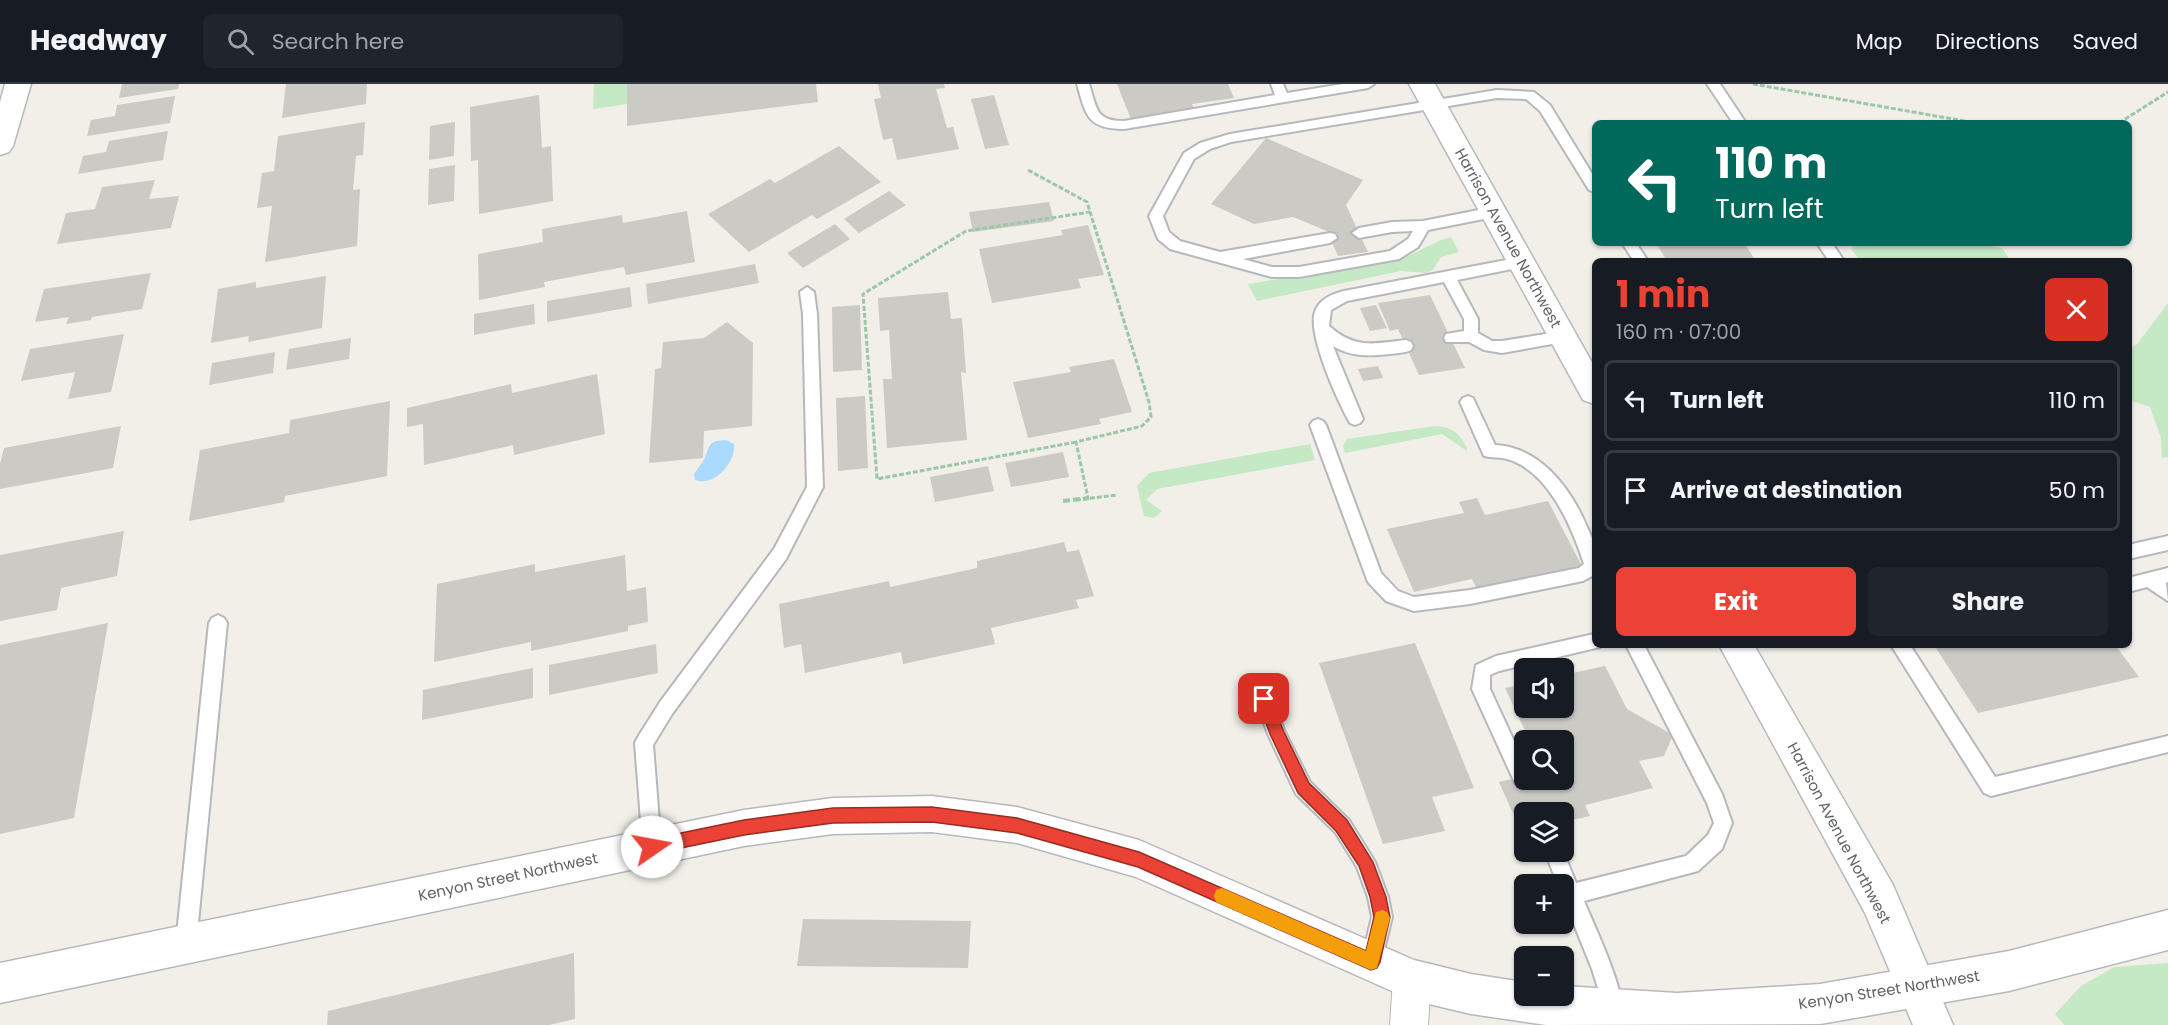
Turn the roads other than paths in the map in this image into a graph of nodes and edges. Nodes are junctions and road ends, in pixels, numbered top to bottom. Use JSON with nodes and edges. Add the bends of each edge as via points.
{"nodes":[{"id":1,"x":18,"y":84,"type":"edge"},
{"id":2,"x":1083,"y":84,"type":"edge"},
{"id":3,"x":1277,"y":84,"type":"edge"},
{"id":4,"x":1368,"y":84,"type":"edge"},
{"id":5,"x":1713,"y":84,"type":"edge"},
{"id":6,"x":1428,"y":95,"type":"edge"},
{"id":7,"x":1283,"y":98,"type":"junction"},
{"id":8,"x":1738,"y":120,"type":"edge"},
{"id":9,"x":0,"y":146,"type":"edge"},
{"id":10,"x":1592,"y":184,"type":"edge"},
{"id":11,"x":1494,"y":212,"type":"junction"},
{"id":12,"x":1423,"y":226,"type":"junction"},
{"id":13,"x":1359,"y":233,"type":"dead end"},
{"id":14,"x":1330,"y":238,"type":"dead end"},
{"id":15,"x":1216,"y":255,"type":"junction"},
{"id":16,"x":1521,"y":262,"type":"junction"},
{"id":17,"x":1448,"y":276,"type":"junction"},
{"id":18,"x":807,"y":292,"type":"dead end"},
{"id":19,"x":1321,"y":329,"type":"junction"},
{"id":20,"x":1471,"y":336,"type":"junction"},
{"id":21,"x":1564,"y":337,"type":"junction"},
{"id":22,"x":1451,"y":338,"type":"dead end"},
{"id":23,"x":1406,"y":346,"type":"dead end"},
{"id":24,"x":1592,"y":388,"type":"edge"},
{"id":25,"x":1468,"y":402,"type":"dead end"},
{"id":26,"x":1355,"y":419,"type":"dead end"},
{"id":27,"x":1318,"y":425,"type":"dead end"},
{"id":28,"x":2168,"y":543,"type":"edge"},
{"id":29,"x":2132,"y":551,"type":"edge"},
{"id":30,"x":1592,"y":563,"type":"edge"},
{"id":31,"x":1592,"y":567,"type":"edge"},
{"id":32,"x":2168,"y":575,"type":"edge"},
{"id":33,"x":2150,"y":580,"type":"junction"},
{"id":34,"x":2132,"y":584,"type":"edge"},
{"id":35,"x":2168,"y":594,"type":"edge"},
{"id":36,"x":218,"y":623,"type":"dead end"},
{"id":37,"x":1592,"y":642,"type":"edge"},
{"id":38,"x":1637,"y":648,"type":"edge"},
{"id":39,"x":1738,"y":648,"type":"edge"},
{"id":40,"x":1902,"y":648,"type":"edge"},
{"id":41,"x":1264,"y":699,"type":"dead end"},
{"id":42,"x":2168,"y":744,"type":"edge"},
{"id":43,"x":1514,"y":761,"type":"edge"},
{"id":44,"x":652,"y":847,"type":"junction"},
{"id":45,"x":1574,"y":893,"type":"edge"},
{"id":46,"x":1574,"y":899,"type":"edge"},
{"id":47,"x":2168,"y":930,"type":"edge"},
{"id":48,"x":186,"y":944,"type":"junction"},
{"id":49,"x":1371,"y":962,"type":"junction"},
{"id":50,"x":1412,"y":980,"type":"junction"},
{"id":51,"x":0,"y":983,"type":"edge"},
{"id":52,"x":1916,"y":987,"type":"junction"},
{"id":53,"x":1615,"y":1011,"type":"junction"},
{"id":54,"x":1409,"y":1025,"type":"edge"},
{"id":55,"x":1933,"y":1025,"type":"edge"}],
"edges":[{"from":1,"to":9,"type":"street"},
{"from":2,"to":7,"type":"lane","via":[[1094,117],[1107,125]]},
{"from":3,"to":7,"type":"lane"},
{"from":4,"to":7,"type":"lane"},
{"from":5,"to":8,"type":"lane"},
{"from":6,"to":10,"type":"lane","via":[[1529,96],[1545,108]]},
{"from":6,"to":11,"type":"street","name":"Harrison Avenue Northwest"},
{"from":6,"to":15,"type":"lane","via":[[1230,138],[1189,156],[1156,216],[1163,235],[1175,245]]},
{"from":11,"to":12,"type":"lane"},
{"from":11,"to":16,"type":"street","name":"Harrison Avenue Northwest"},
{"from":12,"to":13,"type":"lane"},
{"from":12,"to":15,"type":"lane","via":[[1413,243],[1394,255],[1299,272],[1272,272]]},
{"from":14,"to":15,"type":"lane","via":[[1250,253]]},
{"from":16,"to":17,"type":"lane"},
{"from":16,"to":21,"type":"street","name":"Harrison Avenue Northwest"},
{"from":17,"to":19,"type":"lane","via":[[1344,296],[1326,304],[1320,315]]},
{"from":17,"to":20,"type":"lane","via":[[1471,319]]},
{"from":18,"to":44,"type":"lane","via":[[815,487],[780,554],[644,743]]},
{"from":19,"to":23,"type":"lane","via":[[1336,343],[1358,351]]},
{"from":19,"to":26,"type":"lane"},
{"from":20,"to":21,"type":"lane","via":[[1488,346],[1502,347]]},
{"from":20,"to":22,"type":"lane"},
{"from":21,"to":24,"type":"street","name":"Harrison Avenue Northwest"},
{"from":25,"to":30,"type":"lane","via":[[1490,451],[1512,453],[1537,468],[1563,499]]},
{"from":27,"to":31,"type":"lane","via":[[1374,577],[1392,596],[1414,604],[1470,597],[1583,574]]},
{"from":28,"to":29,"type":"lane"},
{"from":32,"to":33,"type":"lane"},
{"from":33,"to":34,"type":"lane"},
{"from":33,"to":35,"type":"lane"},
{"from":36,"to":48,"type":"lane"},
{"from":37,"to":43,"type":"lane","via":[[1496,664],[1482,671],[1481,688]]},
{"from":38,"to":45,"type":"lane","via":[[1723,823],[1715,842],[1691,864]]},
{"from":39,"to":52,"type":"street","name":"Harrison Avenue Northwest","via":[[1879,899]]},
{"from":40,"to":42,"type":"lane","via":[[1991,787]]},
{"from":41,"to":49,"type":"lane","via":[[1304,788],[1342,825],[1365,862],[1382,917]]},
{"from":44,"to":48,"type":"street","name":"Kenyon Street Northwest"},
{"from":44,"to":49,"type":"street","name":"Kenyon Street Northwest","via":[[744,828],[833,816],[932,814],[1017,825],[1139,859]]},
{"from":46,"to":53,"type":"lane"},
{"from":47,"to":52,"type":"street","name":"Kenyon Street Northwest","via":[[2009,971]]},
{"from":48,"to":51,"type":"street","name":"Kenyon Street Northwest"},
{"from":49,"to":50,"type":"street","name":"Kenyon Street Northwest"},
{"from":50,"to":53,"type":"street","name":"Kenyon Street Northwest","via":[[1471,994]]},
{"from":50,"to":54,"type":"street"},
{"from":52,"to":53,"type":"street","name":"Kenyon Street Northwest","via":[[1820,1004],[1677,1013]]},
{"from":52,"to":55,"type":"street","name":"Harrison Avenue Northwest"}]}
